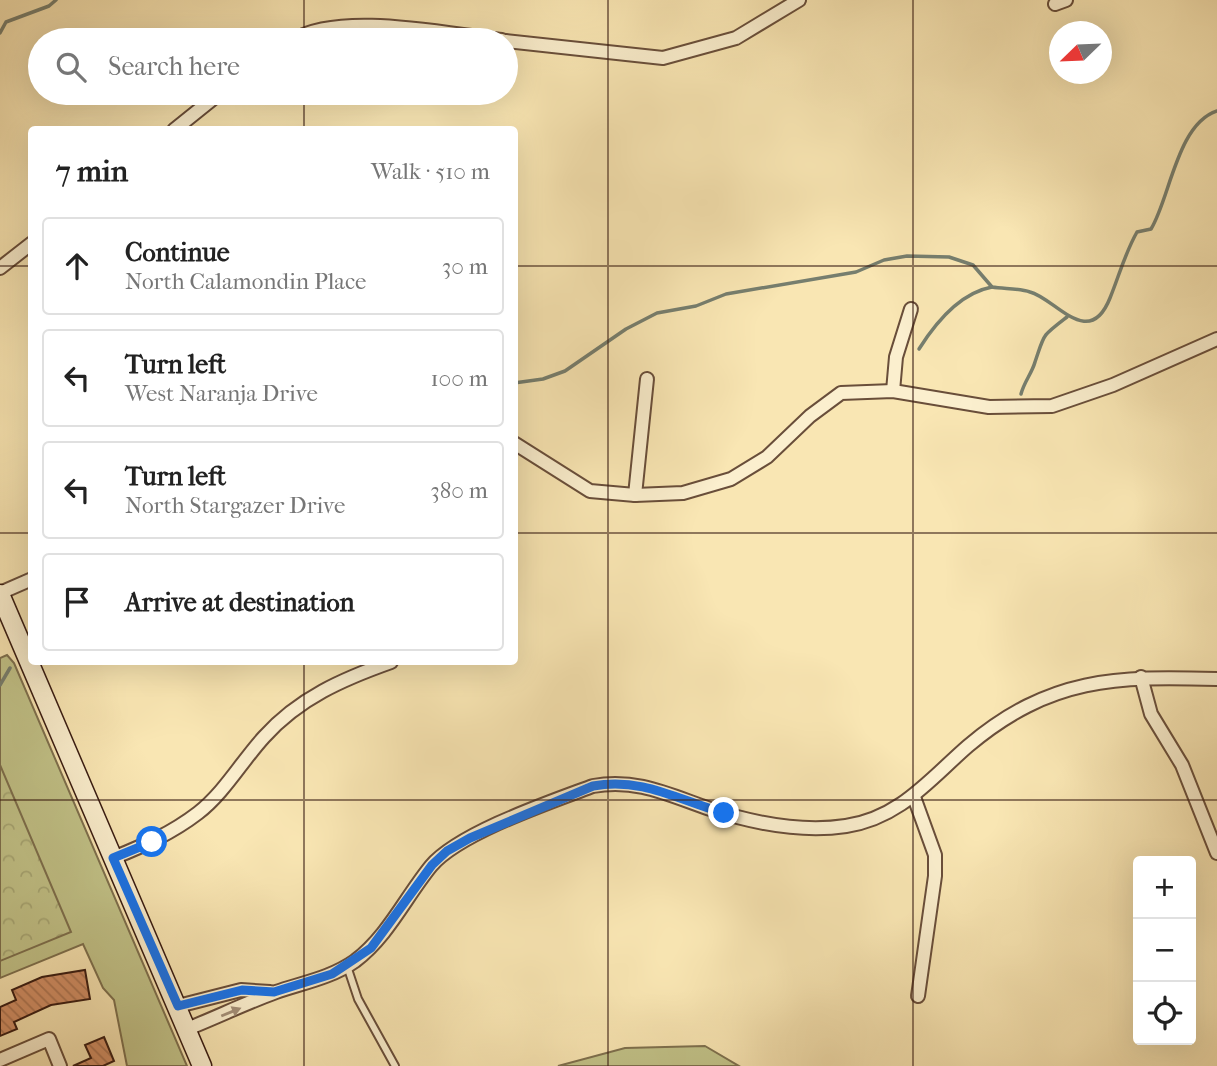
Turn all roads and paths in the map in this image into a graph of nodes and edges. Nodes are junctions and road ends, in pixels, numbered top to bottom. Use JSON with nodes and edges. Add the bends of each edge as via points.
{"nodes":[{"id":1,"x":799,"y":0,"type":"edge"},
{"id":2,"x":325,"y":28,"type":"edge"},
{"id":3,"x":386,"y":28,"type":"edge"},
{"id":4,"x":518,"y":42,"type":"edge"},
{"id":5,"x":205,"y":105,"type":"edge"},
{"id":6,"x":179,"y":126,"type":"edge"},
{"id":7,"x":28,"y":246,"type":"edge"},
{"id":8,"x":0,"y":268,"type":"edge"},
{"id":9,"x":911,"y":309,"type":"dead end"},
{"id":10,"x":1217,"y":340,"type":"edge"},
{"id":11,"x":648,"y":379,"type":"dead end"},
{"id":12,"x":893,"y":391,"type":"junction"},
{"id":13,"x":518,"y":446,"type":"edge"},
{"id":14,"x":635,"y":495,"type":"junction"},
{"id":15,"x":28,"y":581,"type":"edge"},
{"id":16,"x":0,"y":594,"type":"edge"},
{"id":17,"x":28,"y":659,"type":"edge"},
{"id":18,"x":30,"y":665,"type":"edge"},
{"id":19,"x":383,"y":665,"type":"edge"},
{"id":20,"x":1142,"y":677,"type":"junction"},
{"id":21,"x":1217,"y":679,"type":"edge"},
{"id":22,"x":914,"y":797,"type":"junction"},
{"id":23,"x":1217,"y":853,"type":"edge"},
{"id":24,"x":113,"y":858,"type":"junction"},
{"id":25,"x":346,"y":966,"type":"junction"},
{"id":26,"x":274,"y":992,"type":"junction"},
{"id":27,"x":918,"y":996,"type":"dead end"},
{"id":28,"x":178,"y":1006,"type":"junction"},
{"id":29,"x":187,"y":1029,"type":"junction"},
{"id":30,"x":0,"y":1060,"type":"edge"},
{"id":31,"x":60,"y":1066,"type":"edge"},
{"id":32,"x":202,"y":1066,"type":"edge"},
{"id":33,"x":395,"y":1066,"type":"edge"}],
"edges":[{"from":1,"to":4,"type":"street","via":[[736,38],[663,58]]},
{"from":2,"to":3,"type":"street","via":[[350,24]]},
{"from":5,"to":6,"type":"street"},
{"from":7,"to":8,"type":"street"},
{"from":9,"to":12,"type":"street","via":[[895,357]]},
{"from":10,"to":12,"type":"street","via":[[1052,406],[989,407]]},
{"from":11,"to":14,"type":"street"},
{"from":12,"to":14,"type":"street","via":[[841,393],[767,457],[731,479],[683,493]]},
{"from":13,"to":14,"type":"street","via":[[590,491]]},
{"from":15,"to":16,"type":"street"},
{"from":16,"to":17,"type":"street"},
{"from":18,"to":24,"type":"street"},
{"from":19,"to":24,"type":"street","via":[[302,702],[264,737],[200,812],[152,842]]},
{"from":20,"to":21,"type":"street"},
{"from":20,"to":22,"type":"street","via":[[1082,684],[1021,710],[968,747]]},
{"from":20,"to":23,"type":"street","via":[[1151,713],[1182,765]]},
{"from":22,"to":25,"type":"street","via":[[873,819],[849,826],[810,828],[732,815],[644,785],[613,782],[593,786],[447,851],[371,948]]},
{"from":22,"to":27,"type":"street","via":[[935,855]]},
{"from":24,"to":28,"type":"street"},
{"from":25,"to":26,"type":"street"},
{"from":25,"to":33,"type":"lane","via":[[358,999]]},
{"from":26,"to":28,"type":"street","via":[[242,990]]},
{"from":29,"to":26,"type":"street","one_way":true},
{"from":28,"to":29,"type":"street"},
{"from":29,"to":32,"type":"street"},
{"from":30,"to":31,"type":"street","via":[[49,1039]]}]}
